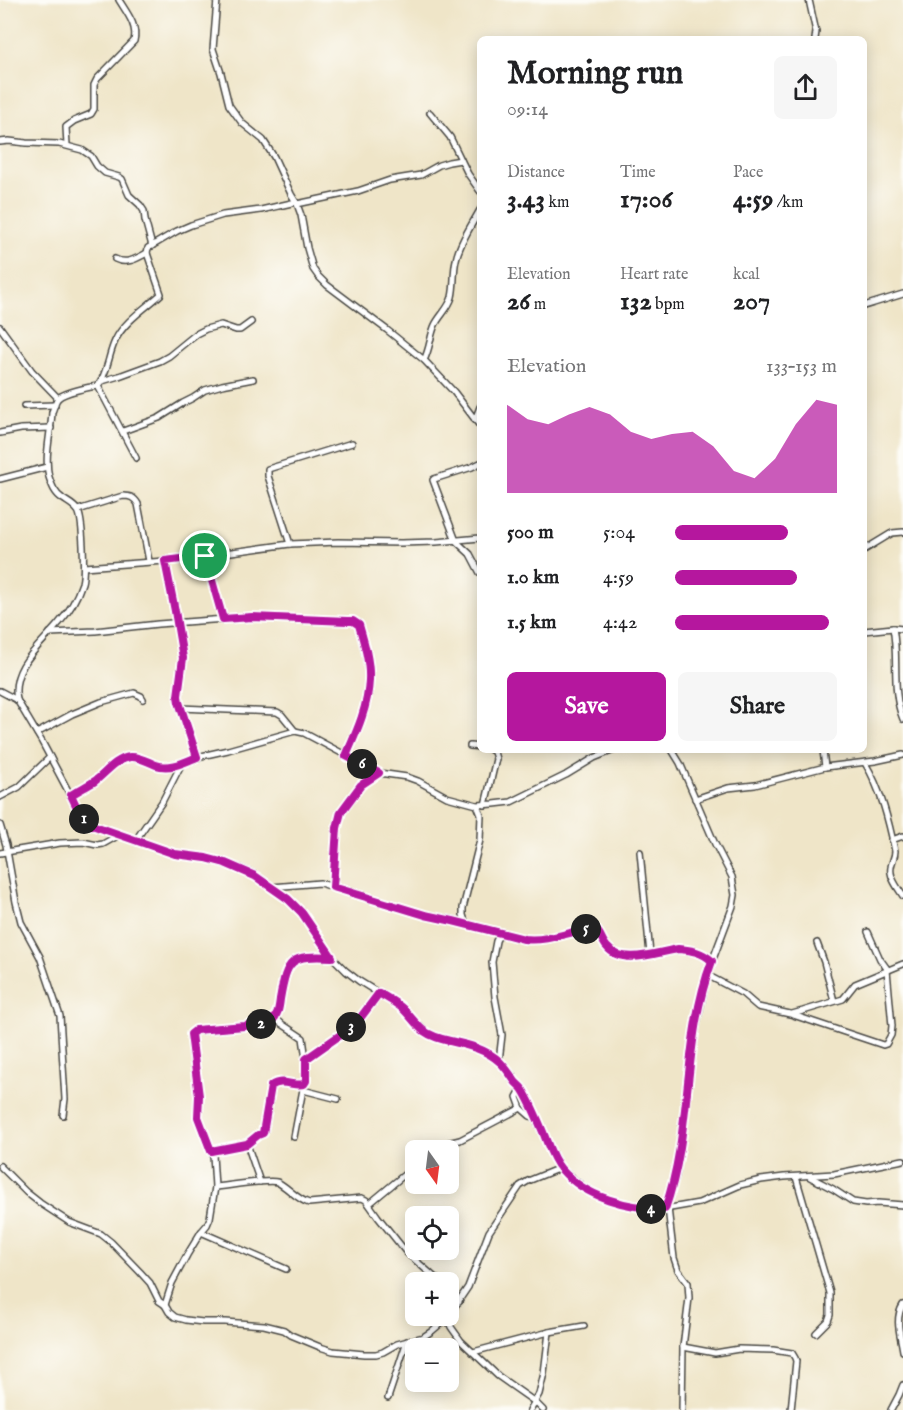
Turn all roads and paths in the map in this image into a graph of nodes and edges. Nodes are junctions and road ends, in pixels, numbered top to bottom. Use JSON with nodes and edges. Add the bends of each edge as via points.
{"nodes":[{"id":1,"x":119,"y":0,"type":"edge"},
{"id":2,"x":217,"y":0,"type":"edge"},
{"id":3,"x":809,"y":0,"type":"edge"},
{"id":4,"x":816,"y":36,"type":"edge"},
{"id":5,"x":430,"y":113,"type":"dead end"},
{"id":6,"x":0,"y":142,"type":"edge"},
{"id":7,"x":67,"y":146,"type":"junction"},
{"id":8,"x":461,"y":160,"type":"junction"},
{"id":9,"x":477,"y":187,"type":"edge"},
{"id":10,"x":297,"y":203,"type":"junction"},
{"id":11,"x":477,"y":215,"type":"edge"},
{"id":12,"x":152,"y":246,"type":"junction"},
{"id":13,"x":147,"y":253,"type":"junction"},
{"id":14,"x":116,"y":259,"type":"dead end"},
{"id":15,"x":903,"y":294,"type":"edge"},
{"id":16,"x":867,"y":305,"type":"edge"},
{"id":17,"x":251,"y":322,"type":"dead end"},
{"id":18,"x":0,"y":327,"type":"edge"},
{"id":19,"x":424,"y":360,"type":"junction"},
{"id":20,"x":253,"y":379,"type":"dead end"},
{"id":21,"x":100,"y":383,"type":"junction"},
{"id":22,"x":58,"y":398,"type":"junction"},
{"id":23,"x":55,"y":405,"type":"junction"},
{"id":24,"x":24,"y":406,"type":"dead end"},
{"id":25,"x":477,"y":417,"type":"edge"},
{"id":26,"x":476,"y":420,"type":"joint"},
{"id":27,"x":51,"y":428,"type":"junction"},
{"id":28,"x":123,"y":431,"type":"junction"},
{"id":29,"x":0,"y":433,"type":"edge"},
{"id":30,"x":352,"y":443,"type":"dead end"},
{"id":31,"x":136,"y":458,"type":"dead end"},
{"id":32,"x":477,"y":464,"type":"edge"},
{"id":33,"x":47,"y":467,"type":"junction"},
{"id":34,"x":0,"y":479,"type":"edge"},
{"id":35,"x":78,"y":510,"type":"junction"},
{"id":36,"x":903,"y":532,"type":"edge"},
{"id":37,"x":477,"y":538,"type":"edge"},
{"id":38,"x":456,"y":540,"type":"junction"},
{"id":39,"x":290,"y":544,"type":"junction"},
{"id":40,"x":867,"y":548,"type":"edge"},
{"id":41,"x":205,"y":556,"type":"junction"},
{"id":42,"x":149,"y":561,"type":"junction"},
{"id":43,"x":165,"y":561,"type":"junction"},
{"id":44,"x":84,"y":567,"type":"junction"},
{"id":45,"x":477,"y":567,"type":"edge"},
{"id":46,"x":223,"y":619,"type":"junction"},
{"id":47,"x":176,"y":622,"type":"junction"},
{"id":48,"x":893,"y":628,"type":"junction"},
{"id":49,"x":903,"y":629,"type":"edge"},
{"id":50,"x":867,"y":631,"type":"edge"},
{"id":51,"x":50,"y":633,"type":"junction"},
{"id":52,"x":0,"y":691,"type":"edge"},
{"id":53,"x":143,"y":699,"type":"dead end"},
{"id":54,"x":16,"y":700,"type":"junction"},
{"id":55,"x":180,"y":708,"type":"junction"},
{"id":56,"x":903,"y":719,"type":"edge"},
{"id":57,"x":295,"y":731,"type":"junction"},
{"id":58,"x":37,"y":733,"type":"junction"},
{"id":59,"x":470,"y":746,"type":"dead end"},
{"id":60,"x":477,"y":747,"type":"edge"},
{"id":61,"x":494,"y":753,"type":"edge"},
{"id":62,"x":606,"y":753,"type":"edge"},
{"id":63,"x":674,"y":753,"type":"edge"},
{"id":64,"x":823,"y":753,"type":"edge"},
{"id":65,"x":903,"y":755,"type":"edge"},
{"id":66,"x":346,"y":756,"type":"junction"},
{"id":67,"x":50,"y":757,"type":"junction"},
{"id":68,"x":197,"y":757,"type":"junction"},
{"id":69,"x":182,"y":763,"type":"junction"},
{"id":70,"x":865,"y":763,"type":"junction"},
{"id":71,"x":825,"y":767,"type":"junction"},
{"id":72,"x":379,"y":773,"type":"junction"},
{"id":73,"x":71,"y":795,"type":"junction"},
{"id":74,"x":0,"y":797,"type":"edge"},
{"id":75,"x":695,"y":800,"type":"junction"},
{"id":76,"x":485,"y":804,"type":"junction"},
{"id":77,"x":477,"y":805,"type":"junction"},
{"id":78,"x":0,"y":825,"type":"edge"},
{"id":79,"x":119,"y":835,"type":"junction"},
{"id":80,"x":903,"y":836,"type":"edge"},
{"id":81,"x":892,"y":840,"type":"junction"},
{"id":82,"x":135,"y":841,"type":"junction"},
{"id":83,"x":8,"y":852,"type":"junction"},
{"id":84,"x":640,"y":852,"type":"dead end"},
{"id":85,"x":0,"y":853,"type":"edge"},
{"id":86,"x":272,"y":887,"type":"junction"},
{"id":87,"x":333,"y":887,"type":"junction"},
{"id":88,"x":902,"y":892,"type":"edge"},
{"id":89,"x":466,"y":924,"type":"junction"},
{"id":90,"x":868,"y":932,"type":"dead end"},
{"id":91,"x":500,"y":933,"type":"junction"},
{"id":92,"x":817,"y":943,"type":"dead end"},
{"id":93,"x":650,"y":954,"type":"junction"},
{"id":94,"x":332,"y":957,"type":"junction"},
{"id":95,"x":712,"y":961,"type":"junction"},
{"id":96,"x":903,"y":964,"type":"edge"},
{"id":97,"x":888,"y":970,"type":"junction"},
{"id":98,"x":707,"y":975,"type":"junction"},
{"id":99,"x":379,"y":993,"type":"junction"},
{"id":100,"x":834,"y":1001,"type":"junction"},
{"id":101,"x":790,"y":1014,"type":"junction"},
{"id":102,"x":275,"y":1018,"type":"junction"},
{"id":103,"x":306,"y":1059,"type":"junction"},
{"id":104,"x":499,"y":1061,"type":"junction"},
{"id":105,"x":304,"y":1087,"type":"junction"},
{"id":106,"x":522,"y":1088,"type":"junction"},
{"id":107,"x":338,"y":1099,"type":"dead end"},
{"id":108,"x":521,"y":1108,"type":"junction"},
{"id":109,"x":63,"y":1115,"type":"dead end"},
{"id":110,"x":536,"y":1117,"type":"junction"},
{"id":111,"x":294,"y":1137,"type":"dead end"},
{"id":112,"x":459,"y":1140,"type":"edge"},
{"id":113,"x":247,"y":1144,"type":"junction"},
{"id":114,"x":211,"y":1151,"type":"junction"},
{"id":115,"x":903,"y":1160,"type":"edge"},
{"id":116,"x":0,"y":1166,"type":"edge"},
{"id":117,"x":560,"y":1168,"type":"junction"},
{"id":118,"x":405,"y":1174,"type":"edge"},
{"id":119,"x":808,"y":1176,"type":"junction"},
{"id":120,"x":796,"y":1177,"type":"junction"},
{"id":121,"x":260,"y":1182,"type":"junction"},
{"id":122,"x":215,"y":1187,"type":"junction"},
{"id":123,"x":369,"y":1204,"type":"junction"},
{"id":124,"x":903,"y":1205,"type":"edge"},
{"id":125,"x":667,"y":1209,"type":"junction"},
{"id":126,"x":201,"y":1232,"type":"junction"},
{"id":127,"x":286,"y":1269,"type":"dead end"},
{"id":128,"x":429,"y":1272,"type":"edge"},
{"id":129,"x":459,"y":1302,"type":"edge"},
{"id":130,"x":165,"y":1305,"type":"junction"},
{"id":131,"x":903,"y":1305,"type":"edge"},
{"id":132,"x":438,"y":1326,"type":"edge"},
{"id":133,"x":451,"y":1326,"type":"edge"},
{"id":134,"x":584,"y":1326,"type":"dead end"},
{"id":135,"x":549,"y":1332,"type":"junction"},
{"id":136,"x":816,"y":1333,"type":"dead end"},
{"id":137,"x":419,"y":1338,"type":"edge"},
{"id":138,"x":405,"y":1342,"type":"edge"},
{"id":139,"x":405,"y":1347,"type":"edge"},
{"id":140,"x":683,"y":1347,"type":"junction"},
{"id":141,"x":903,"y":1351,"type":"edge"},
{"id":142,"x":473,"y":1352,"type":"junction"},
{"id":143,"x":903,"y":1385,"type":"edge"},
{"id":144,"x":388,"y":1398,"type":"dead end"},
{"id":145,"x":535,"y":1402,"type":"junction"},
{"id":146,"x":530,"y":1410,"type":"edge"},
{"id":147,"x":543,"y":1410,"type":"edge"},
{"id":148,"x":682,"y":1410,"type":"edge"},
{"id":149,"x":791,"y":1410,"type":"edge"},
{"id":150,"x":891,"y":1410,"type":"edge"}],
"edges":[{"from":1,"to":7,"type":"street","via":[[134,24],[134,41],[97,79],[91,114],[66,127]]},
{"from":2,"to":10,"type":"street","via":[[213,49],[230,105],[242,123],[268,146]]},
{"from":3,"to":4,"type":"street"},
{"from":5,"to":8,"type":"street","via":[[450,137]]},
{"from":6,"to":7,"type":"street"},
{"from":7,"to":12,"type":"street","via":[[91,156],[105,174],[122,179],[129,195],[144,211]]},
{"from":8,"to":9,"type":"street"},
{"from":8,"to":10,"type":"street","via":[[439,165],[421,175]]},
{"from":10,"to":12,"type":"street","via":[[223,215],[183,228]]},
{"from":10,"to":19,"type":"street","via":[[318,276]]},
{"from":11,"to":19,"type":"street","via":[[456,257],[451,299],[435,325]]},
{"from":12,"to":13,"type":"street"},
{"from":13,"to":14,"type":"street","via":[[125,262]]},
{"from":13,"to":21,"type":"street","via":[[161,294],[119,333]]},
{"from":15,"to":16,"type":"street"},
{"from":17,"to":21,"type":"street","via":[[240,330],[222,325],[206,329],[170,356]]},
{"from":18,"to":22,"type":"street","via":[[32,371]]},
{"from":19,"to":26,"type":"street"},
{"from":20,"to":28,"type":"street","via":[[211,388],[159,418]]},
{"from":21,"to":22,"type":"street"},
{"from":21,"to":28,"type":"street"},
{"from":22,"to":23,"type":"street"},
{"from":23,"to":24,"type":"street"},
{"from":23,"to":27,"type":"street"},
{"from":25,"to":26,"type":"street"},
{"from":27,"to":29,"type":"street"},
{"from":27,"to":33,"type":"street"},
{"from":28,"to":31,"type":"street"},
{"from":30,"to":39,"type":"street","via":[[268,469]]},
{"from":32,"to":38,"type":"street","via":[[433,480]]},
{"from":33,"to":34,"type":"street"},
{"from":33,"to":35,"type":"street","via":[[58,495]]},
{"from":35,"to":42,"type":"street","via":[[123,496],[134,498]]},
{"from":35,"to":44,"type":"street"},
{"from":36,"to":40,"type":"street","via":[[892,533]]},
{"from":37,"to":38,"type":"street"},
{"from":38,"to":39,"type":"street"},
{"from":38,"to":45,"type":"street"},
{"from":39,"to":41,"type":"street"},
{"from":41,"to":43,"type":"street"},
{"from":41,"to":46,"type":"street"},
{"from":42,"to":43,"type":"street"},
{"from":42,"to":44,"type":"street"},
{"from":43,"to":47,"type":"street"},
{"from":44,"to":51,"type":"street","via":[[76,599]]},
{"from":46,"to":47,"type":"street"},
{"from":46,"to":66,"type":"street","via":[[353,621],[359,625],[369,686],[362,719]]},
{"from":47,"to":51,"type":"street"},
{"from":47,"to":55,"type":"street","via":[[183,658]]},
{"from":48,"to":49,"type":"street"},
{"from":48,"to":50,"type":"street"},
{"from":48,"to":56,"type":"street"},
{"from":51,"to":54,"type":"street","via":[[22,665],[15,684]]},
{"from":52,"to":54,"type":"street"},
{"from":53,"to":58,"type":"street","via":[[134,693],[101,702]]},
{"from":54,"to":58,"type":"street"},
{"from":55,"to":57,"type":"street","via":[[277,712]]},
{"from":55,"to":68,"type":"street"},
{"from":57,"to":66,"type":"street"},
{"from":57,"to":68,"type":"street"},
{"from":58,"to":67,"type":"street"},
{"from":59,"to":60,"type":"street"},
{"from":61,"to":76,"type":"street"},
{"from":62,"to":76,"type":"street","via":[[511,801]]},
{"from":63,"to":75,"type":"street"},
{"from":64,"to":71,"type":"street"},
{"from":65,"to":70,"type":"street"},
{"from":66,"to":72,"type":"street"},
{"from":67,"to":73,"type":"street"},
{"from":67,"to":74,"type":"street","via":[[19,787]]},
{"from":68,"to":69,"type":"street"},
{"from":69,"to":73,"type":"street","via":[[159,766],[127,757]]},
{"from":69,"to":82,"type":"street"},
{"from":70,"to":71,"type":"street"},
{"from":70,"to":81,"type":"street","via":[[881,799]]},
{"from":71,"to":75,"type":"street","via":[[728,788]]},
{"from":72,"to":77,"type":"street","via":[[406,777],[447,797]]},
{"from":72,"to":87,"type":"street","via":[[361,785],[341,812]]},
{"from":73,"to":79,"type":"street","via":[[85,821]]},
{"from":75,"to":95,"type":"street","via":[[734,885],[733,906]]},
{"from":76,"to":77,"type":"street"},
{"from":77,"to":89,"type":"street","via":[[481,815],[480,840],[463,908]]},
{"from":78,"to":83,"type":"street"},
{"from":79,"to":82,"type":"street"},
{"from":79,"to":83,"type":"street","via":[[97,845],[60,843]]},
{"from":80,"to":81,"type":"street"},
{"from":81,"to":88,"type":"street","via":[[895,856],[890,871]]},
{"from":82,"to":86,"type":"street","via":[[175,854],[232,865]]},
{"from":83,"to":85,"type":"street"},
{"from":83,"to":109,"type":"street","via":[[21,922],[40,957],[60,1016]]},
{"from":84,"to":93,"type":"street"},
{"from":86,"to":87,"type":"street","via":[[320,883]]},
{"from":86,"to":94,"type":"street","via":[[302,913]]},
{"from":87,"to":89,"type":"street"},
{"from":89,"to":91,"type":"street"},
{"from":90,"to":97,"type":"street"},
{"from":91,"to":93,"type":"street","via":[[532,940],[595,929],[606,946],[618,955]]},
{"from":91,"to":104,"type":"street","via":[[492,962],[502,1035]]},
{"from":92,"to":100,"type":"street"},
{"from":93,"to":95,"type":"street","via":[[687,950],[704,954]]},
{"from":94,"to":99,"type":"street"},
{"from":94,"to":102,"type":"street","via":[[305,957],[289,965]]},
{"from":95,"to":98,"type":"street"},
{"from":96,"to":97,"type":"street"},
{"from":97,"to":100,"type":"street","via":[[855,984],[845,997]]},
{"from":97,"to":101,"type":"street","via":[[892,1026],[886,1044]]},
{"from":98,"to":101,"type":"street","via":[[758,1006]]},
{"from":98,"to":125,"type":"street","via":[[694,1037],[676,1175]]},
{"from":99,"to":103,"type":"street","via":[[353,1026]]},
{"from":99,"to":104,"type":"street","via":[[401,1007],[424,1031],[483,1050]]},
{"from":100,"to":101,"type":"street"},
{"from":102,"to":103,"type":"street","via":[[303,1038]]},
{"from":102,"to":114,"type":"street","via":[[265,1023],[196,1030],[191,1034],[198,1117]]},
{"from":103,"to":105,"type":"street"},
{"from":104,"to":106,"type":"street"},
{"from":105,"to":107,"type":"street"},
{"from":105,"to":111,"type":"street"},
{"from":105,"to":113,"type":"street","via":[[281,1082],[271,1086],[264,1132]]},
{"from":106,"to":108,"type":"street","via":[[517,1097]]},
{"from":106,"to":110,"type":"street"},
{"from":108,"to":110,"type":"street"},
{"from":108,"to":112,"type":"street"},
{"from":110,"to":117,"type":"street"},
{"from":113,"to":114,"type":"street"},
{"from":113,"to":121,"type":"street"},
{"from":114,"to":122,"type":"street"},
{"from":115,"to":119,"type":"street"},
{"from":116,"to":130,"type":"street","via":[[40,1203],[111,1242]]},
{"from":117,"to":125,"type":"street","via":[[603,1198],[649,1209]]},
{"from":117,"to":129,"type":"street","via":[[520,1186],[489,1232]]},
{"from":118,"to":123,"type":"street"},
{"from":119,"to":120,"type":"street"},
{"from":119,"to":124,"type":"street","via":[[853,1202]]},
{"from":120,"to":125,"type":"street","via":[[751,1182],[699,1203]]},
{"from":120,"to":136,"type":"street","via":[[830,1293],[830,1316]]},
{"from":121,"to":122,"type":"street"},
{"from":121,"to":123,"type":"street","via":[[278,1182],[309,1203],[362,1198]]},
{"from":122,"to":126,"type":"street","via":[[210,1218]]},
{"from":123,"to":128,"type":"street","via":[[406,1252]]},
{"from":125,"to":140,"type":"street","via":[[674,1257],[689,1290]]},
{"from":126,"to":127,"type":"street"},
{"from":126,"to":130,"type":"street","via":[[172,1283]]},
{"from":130,"to":138,"type":"street","via":[[176,1317],[186,1320],[264,1325],[333,1351],[376,1354]]},
{"from":131,"to":141,"type":"street","via":[[898,1323]]},
{"from":132,"to":137,"type":"street"},
{"from":133,"to":142,"type":"street"},
{"from":134,"to":135,"type":"street"},
{"from":135,"to":142,"type":"street"},
{"from":135,"to":145,"type":"street"},
{"from":139,"to":144,"type":"street"},
{"from":140,"to":148,"type":"street"},
{"from":140,"to":149,"type":"street","via":[[715,1353],[762,1349],[792,1353],[796,1361]]},
{"from":142,"to":145,"type":"street"},
{"from":143,"to":150,"type":"street"},
{"from":145,"to":146,"type":"street"},
{"from":145,"to":147,"type":"street"}]}
